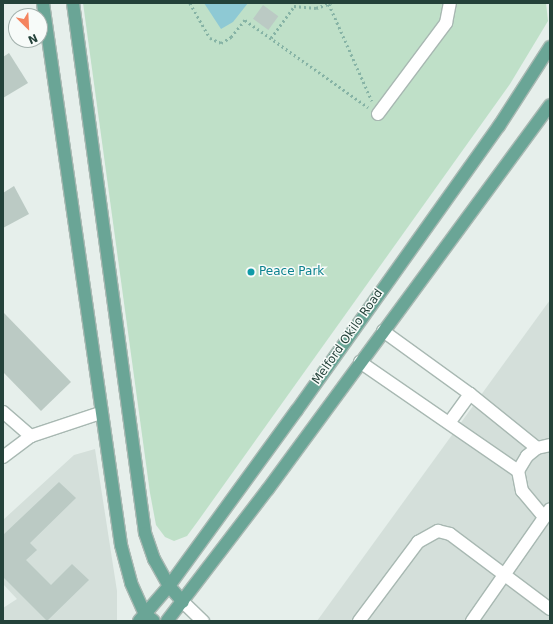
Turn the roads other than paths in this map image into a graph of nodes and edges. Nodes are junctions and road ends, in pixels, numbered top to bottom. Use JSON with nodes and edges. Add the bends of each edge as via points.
{"nodes":[{"id":1,"x":43,"y":3,"type":"edge"},
{"id":2,"x":73,"y":3,"type":"edge"},
{"id":3,"x":450,"y":3,"type":"edge"},
{"id":4,"x":550,"y":47,"type":"edge"},
{"id":5,"x":550,"y":105,"type":"edge"},
{"id":6,"x":378,"y":114,"type":"road end"},
{"id":7,"x":384,"y":331,"type":"junction"},
{"id":8,"x":360,"y":362,"type":"junction"},
{"id":9,"x":470,"y":394,"type":"junction"},
{"id":10,"x":3,"y":412,"type":"edge"},
{"id":11,"x":100,"y":413,"type":"junction"},
{"id":12,"x":449,"y":423,"type":"junction"},
{"id":13,"x":31,"y":436,"type":"junction"},
{"id":14,"x":550,"y":445,"type":"edge"},
{"id":15,"x":537,"y":448,"type":"junction"},
{"id":16,"x":3,"y":457,"type":"edge"},
{"id":17,"x":518,"y":471,"type":"junction"},
{"id":18,"x":547,"y":513,"type":"edge"},
{"id":19,"x":504,"y":574,"type":"junction"},
{"id":20,"x":169,"y":586,"type":"junction"},
{"id":21,"x":183,"y":602,"type":"junction"},
{"id":22,"x":550,"y":609,"type":"edge"},
{"id":23,"x":146,"y":619,"type":"edge"},
{"id":24,"x":168,"y":621,"type":"edge"},
{"id":25,"x":203,"y":621,"type":"edge"},
{"id":26,"x":359,"y":621,"type":"edge"},
{"id":27,"x":472,"y":621,"type":"edge"}],
"edges":[{"from":1,"to":11,"type":"main road"},
{"from":2,"to":20,"type":"main road","via":[[145,533],[154,560]]},
{"from":3,"to":6,"type":"street","via":[[446,23]]},
{"from":4,"to":20,"type":"main road","name":"Melford Okilo Road","via":[[499,126]]},
{"from":5,"to":7,"type":"main road","name":"Melford Okilo Road"},
{"from":7,"to":8,"type":"main road","name":"Melford Okilo Road"},
{"from":7,"to":9,"type":"street"},
{"from":8,"to":12,"type":"street"},
{"from":8,"to":21,"type":"main road","name":"Melford Okilo Road"},
{"from":9,"to":12,"type":"street"},
{"from":9,"to":15,"type":"street"},
{"from":10,"to":13,"type":"street"},
{"from":11,"to":13,"type":"street"},
{"from":11,"to":23,"type":"main road","via":[[121,545],[131,583]]},
{"from":12,"to":17,"type":"street"},
{"from":13,"to":16,"type":"street"},
{"from":14,"to":15,"type":"street"},
{"from":15,"to":17,"type":"street","via":[[527,456]]},
{"from":17,"to":18,"type":"street","via":[[522,491]]},
{"from":18,"to":19,"type":"street"},
{"from":19,"to":22,"type":"street"},
{"from":19,"to":26,"type":"street","via":[[450,534],[438,531],[418,542]]},
{"from":19,"to":27,"type":"street"},
{"from":20,"to":21,"type":"main road"},
{"from":20,"to":23,"type":"main road","name":"Melford Okilo Road"},
{"from":21,"to":24,"type":"main road","name":"Melford Okilo Road"},
{"from":21,"to":25,"type":"street"}]}
